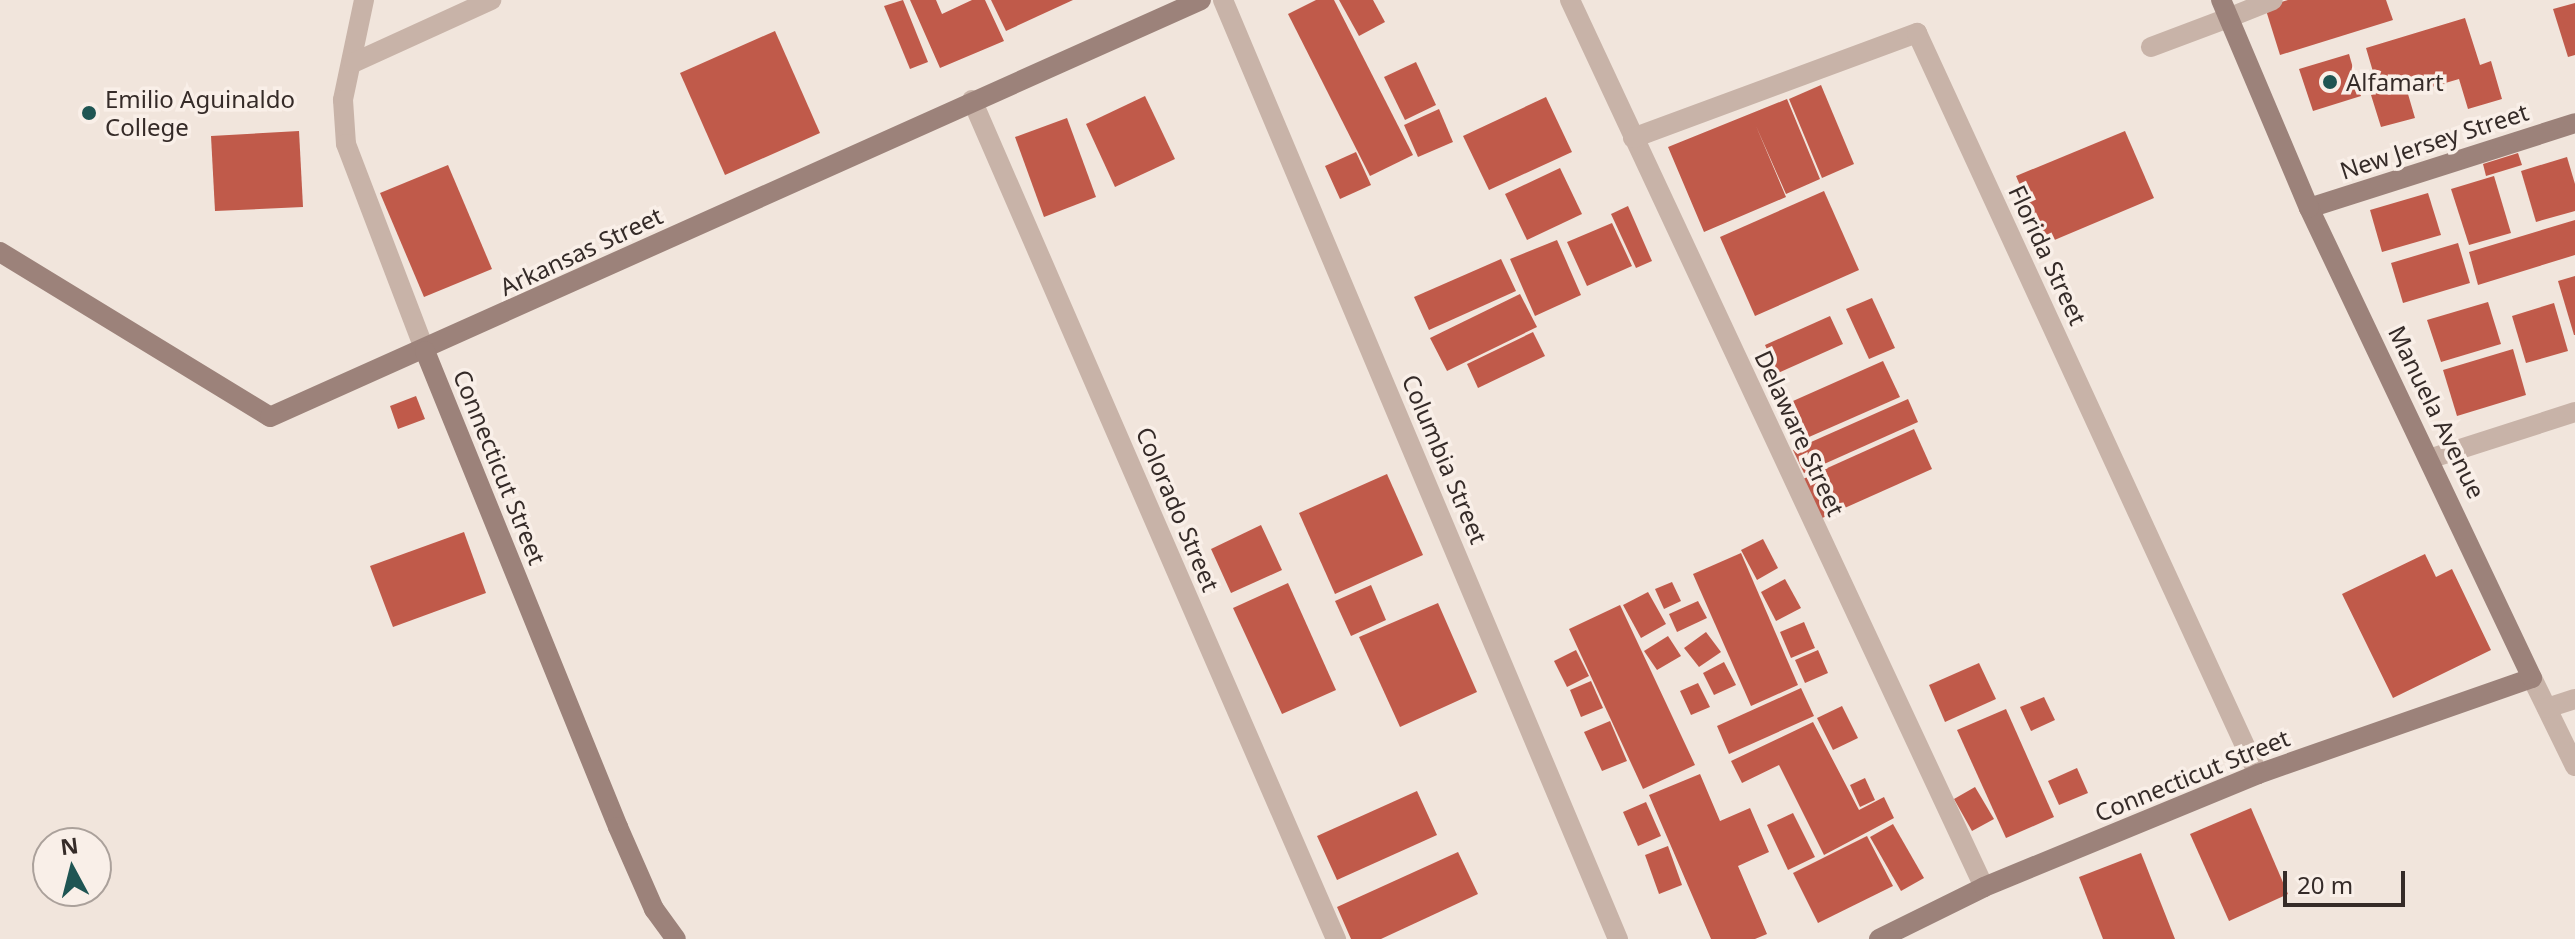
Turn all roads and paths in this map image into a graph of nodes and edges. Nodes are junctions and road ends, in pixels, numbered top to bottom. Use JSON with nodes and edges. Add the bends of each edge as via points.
{"nodes":[{"id":1,"x":364,"y":0,"type":"edge"},
{"id":2,"x":491,"y":0,"type":"edge"},
{"id":3,"x":1201,"y":0,"type":"edge"},
{"id":4,"x":1223,"y":0,"type":"edge"},
{"id":5,"x":1570,"y":0,"type":"edge"},
{"id":6,"x":2273,"y":0,"type":"edge"},
{"id":7,"x":2224,"y":9,"type":"edge"},
{"id":8,"x":2151,"y":47,"type":"dead end"},
{"id":9,"x":353,"y":63,"type":"junction"},
{"id":10,"x":972,"y":100,"type":"junction"},
{"id":11,"x":2575,"y":123,"type":"edge"},
{"id":12,"x":1633,"y":138,"type":"junction"},
{"id":13,"x":2309,"y":208,"type":"junction"},
{"id":14,"x":0,"y":252,"type":"edge"},
{"id":15,"x":425,"y":351,"type":"junction"},
{"id":16,"x":2575,"y":412,"type":"edge"},
{"id":17,"x":2432,"y":458,"type":"junction"},
{"id":18,"x":2532,"y":678,"type":"junction"},
{"id":19,"x":2575,"y":699,"type":"edge"},
{"id":20,"x":2547,"y":708,"type":"junction"},
{"id":21,"x":2575,"y":766,"type":"edge"},
{"id":22,"x":2258,"y":774,"type":"junction"},
{"id":23,"x":1984,"y":887,"type":"junction"},
{"id":24,"x":676,"y":939,"type":"edge"},
{"id":25,"x":1336,"y":939,"type":"edge"},
{"id":26,"x":1618,"y":939,"type":"edge"},
{"id":27,"x":1879,"y":939,"type":"edge"}],
"edges":[{"from":1,"to":9,"type":"street","name":"Connecticut Street"},
{"from":2,"to":9,"type":"street"},
{"from":3,"to":10,"type":"street","name":"Arkansas Street"},
{"from":4,"to":26,"type":"street","name":"Columbia Street"},
{"from":5,"to":12,"type":"street","name":"Delaware Street"},
{"from":6,"to":7,"type":"street"},
{"from":7,"to":8,"type":"street"},
{"from":7,"to":13,"type":"street","name":"Manuela Avenue"},
{"from":9,"to":15,"type":"street","name":"Connecticut Street","via":[[343,100],[346,144]]},
{"from":10,"to":15,"type":"street","name":"Arkansas Street"},
{"from":10,"to":25,"type":"street","name":"Colorado Street"},
{"from":11,"to":13,"type":"street","name":"New Jersey Street"},
{"from":12,"to":22,"type":"street","name":"Florida Street","via":[[1917,33]]},
{"from":12,"to":23,"type":"street","name":"Delaware Street"},
{"from":13,"to":17,"type":"street","name":"Manuela Avenue"},
{"from":14,"to":15,"type":"street","name":"Arkansas Street","via":[[270,417]]},
{"from":15,"to":24,"type":"street","name":"Connecticut Street","via":[[618,827],[654,909]]},
{"from":16,"to":17,"type":"street"},
{"from":17,"to":18,"type":"street","name":"Manuela Avenue"},
{"from":18,"to":20,"type":"street","name":"Manuela Avenue"},
{"from":18,"to":22,"type":"street","name":"Connecticut Street"},
{"from":19,"to":20,"type":"street"},
{"from":20,"to":21,"type":"street","name":"Manuela Avenue"},
{"from":22,"to":23,"type":"street","name":"Connecticut Street"},
{"from":23,"to":27,"type":"street","name":"Connecticut Street"}]}
